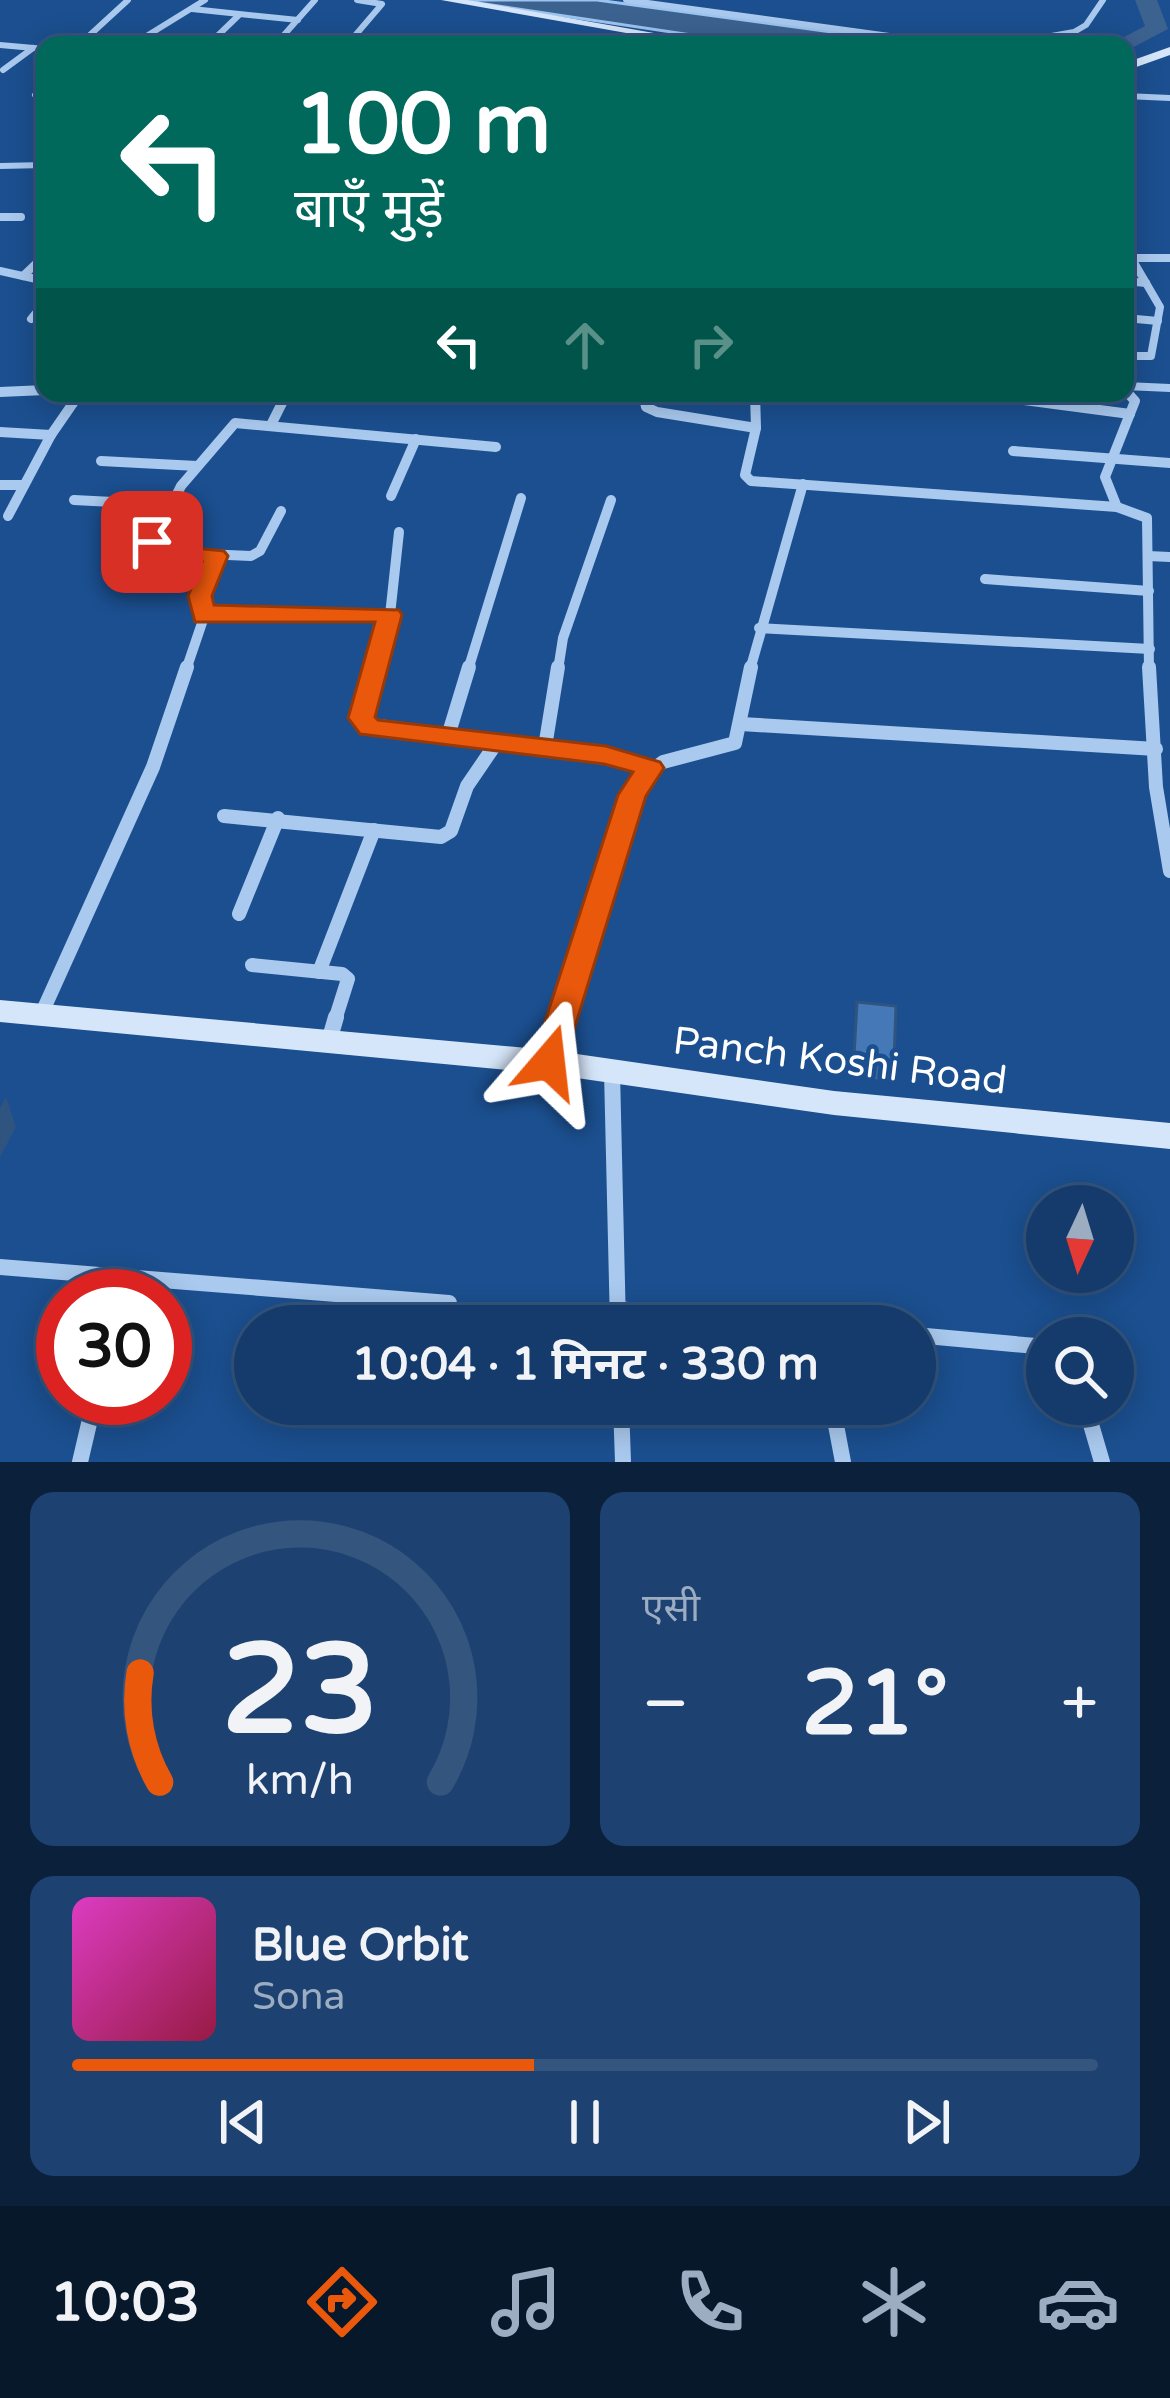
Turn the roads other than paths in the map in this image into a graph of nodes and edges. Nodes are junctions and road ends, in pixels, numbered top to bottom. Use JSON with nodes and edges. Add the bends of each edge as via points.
{"nodes":[{"id":1,"x":128,"y":0,"type":"edge"},
{"id":2,"x":205,"y":0,"type":"edge"},
{"id":3,"x":315,"y":0,"type":"edge"},
{"id":4,"x":357,"y":0,"type":"edge"},
{"id":5,"x":447,"y":0,"type":"edge"},
{"id":6,"x":626,"y":0,"type":"edge"},
{"id":7,"x":1103,"y":0,"type":"edge"},
{"id":8,"x":649,"y":2,"type":"edge"},
{"id":9,"x":192,"y":9,"type":"junction"},
{"id":10,"x":242,"y":14,"type":"junction"},
{"id":11,"x":298,"y":20,"type":"junction"},
{"id":12,"x":89,"y":36,"type":"edge"},
{"id":13,"x":147,"y":36,"type":"edge"},
{"id":14,"x":219,"y":36,"type":"edge"},
{"id":15,"x":283,"y":36,"type":"edge"},
{"id":16,"x":355,"y":36,"type":"edge"},
{"id":17,"x":662,"y":36,"type":"edge"},
{"id":18,"x":890,"y":36,"type":"edge"},
{"id":19,"x":1051,"y":36,"type":"edge"},
{"id":20,"x":0,"y":45,"type":"edge"},
{"id":21,"x":33,"y":48,"type":"junction"},
{"id":22,"x":36,"y":48,"type":"edge"},
{"id":23,"x":1170,"y":50,"type":"edge"},
{"id":24,"x":1134,"y":64,"type":"edge"},
{"id":25,"x":3,"y":70,"type":"dead end"},
{"id":26,"x":1134,"y":96,"type":"edge"},
{"id":27,"x":1170,"y":98,"type":"edge"},
{"id":28,"x":0,"y":166,"type":"edge"},
{"id":29,"x":36,"y":166,"type":"edge"},
{"id":30,"x":0,"y":217,"type":"edge"},
{"id":31,"x":21,"y":218,"type":"dead end"},
{"id":32,"x":1134,"y":258,"type":"edge"},
{"id":33,"x":1170,"y":258,"type":"edge"},
{"id":34,"x":1134,"y":262,"type":"edge"},
{"id":35,"x":36,"y":264,"type":"edge"},
{"id":36,"x":0,"y":271,"type":"edge"},
{"id":37,"x":23,"y":276,"type":"junction"},
{"id":38,"x":36,"y":279,"type":"edge"},
{"id":39,"x":1134,"y":282,"type":"edge"},
{"id":40,"x":1146,"y":283,"type":"junction"},
{"id":41,"x":36,"y":314,"type":"edge"},
{"id":42,"x":32,"y":319,"type":"dead end"},
{"id":43,"x":1134,"y":319,"type":"edge"},
{"id":44,"x":1158,"y":321,"type":"junction"},
{"id":45,"x":1134,"y":356,"type":"edge"},
{"id":46,"x":1151,"y":356,"type":"junction"},
{"id":47,"x":1170,"y":357,"type":"edge"},
{"id":48,"x":1134,"y":388,"type":"edge"},
{"id":49,"x":1170,"y":388,"type":"edge"},
{"id":50,"x":36,"y":391,"type":"edge"},
{"id":51,"x":1,"y":394,"type":"edge"},
{"id":52,"x":1134,"y":400,"type":"edge"},
{"id":53,"x":74,"y":402,"type":"edge"},
{"id":54,"x":282,"y":402,"type":"edge"},
{"id":55,"x":645,"y":402,"type":"edge"},
{"id":56,"x":755,"y":402,"type":"edge"},
{"id":57,"x":1043,"y":402,"type":"edge"},
{"id":58,"x":1130,"y":413,"type":"junction"},
{"id":59,"x":272,"y":425,"type":"junction"},
{"id":60,"x":756,"y":428,"type":"junction"},
{"id":61,"x":0,"y":432,"type":"edge"},
{"id":62,"x":51,"y":435,"type":"junction"},
{"id":63,"x":416,"y":440,"type":"junction"},
{"id":64,"x":496,"y":447,"type":"dead end"},
{"id":65,"x":1012,"y":451,"type":"dead end"},
{"id":66,"x":101,"y":461,"type":"dead end"},
{"id":67,"x":1112,"y":461,"type":"junction"},
{"id":68,"x":1170,"y":463,"type":"edge"},
{"id":69,"x":197,"y":466,"type":"junction"},
{"id":70,"x":803,"y":484,"type":"junction"},
{"id":71,"x":0,"y":485,"type":"edge"},
{"id":72,"x":24,"y":485,"type":"junction"},
{"id":73,"x":391,"y":496,"type":"dead end"},
{"id":74,"x":521,"y":499,"type":"dead end"},
{"id":75,"x":74,"y":500,"type":"dead end"},
{"id":76,"x":610,"y":500,"type":"dead end"},
{"id":77,"x":171,"y":505,"type":"junction"},
{"id":78,"x":1117,"y":507,"type":"junction"},
{"id":79,"x":281,"y":511,"type":"dead end"},
{"id":80,"x":8,"y":516,"type":"dead end"},
{"id":81,"x":399,"y":532,"type":"dead end"},
{"id":82,"x":216,"y":556,"type":"junction"},
{"id":83,"x":1148,"y":556,"type":"junction"},
{"id":84,"x":1170,"y":557,"type":"edge"},
{"id":85,"x":985,"y":579,"type":"dead end"},
{"id":86,"x":1149,"y":591,"type":"junction"},
{"id":87,"x":390,"y":615,"type":"junction"},
{"id":88,"x":203,"y":617,"type":"junction"},
{"id":89,"x":759,"y":628,"type":"junction"},
{"id":90,"x":1150,"y":649,"type":"junction"},
{"id":91,"x":741,"y":724,"type":"junction"},
{"id":92,"x":448,"y":736,"type":"junction"},
{"id":93,"x":497,"y":742,"type":"junction"},
{"id":94,"x":544,"y":747,"type":"junction"},
{"id":95,"x":1156,"y":749,"type":"junction"},
{"id":96,"x":650,"y":768,"type":"junction"},
{"id":97,"x":224,"y":816,"type":"dead end"},
{"id":98,"x":278,"y":818,"type":"junction"},
{"id":99,"x":374,"y":830,"type":"junction"},
{"id":100,"x":1170,"y":871,"type":"edge"},
{"id":101,"x":239,"y":914,"type":"dead end"},
{"id":102,"x":252,"y":965,"type":"dead end"},
{"id":103,"x":319,"y":972,"type":"junction"},
{"id":104,"x":0,"y":1011,"type":"edge"},
{"id":105,"x":41,"y":1015,"type":"junction"},
{"id":106,"x":328,"y":1042,"type":"junction"},
{"id":107,"x":549,"y":1062,"type":"junction"},
{"id":108,"x":612,"y":1072,"type":"junction"},
{"id":109,"x":1170,"y":1136,"type":"edge"},
{"id":110,"x":0,"y":1267,"type":"edge"},
{"id":111,"x":36,"y":1270,"type":"edge"},
{"id":112,"x":192,"y":1282,"type":"edge"},
{"id":113,"x":449,"y":1303,"type":"dead end"},
{"id":114,"x":618,"y":1305,"type":"edge"},
{"id":115,"x":936,"y":1337,"type":"edge"},
{"id":116,"x":1026,"y":1345,"type":"edge"},
{"id":117,"x":89,"y":1425,"type":"edge"},
{"id":118,"x":622,"y":1425,"type":"edge"},
{"id":119,"x":836,"y":1425,"type":"edge"},
{"id":120,"x":1091,"y":1425,"type":"edge"},
{"id":121,"x":80,"y":1462,"type":"edge"},
{"id":122,"x":623,"y":1462,"type":"edge"},
{"id":123,"x":843,"y":1462,"type":"edge"},
{"id":124,"x":1102,"y":1462,"type":"edge"}],
"edges":[{"from":1,"to":12,"type":"street"},
{"from":2,"to":9,"type":"street"},
{"from":3,"to":11,"type":"street"},
{"from":4,"to":16,"type":"street","via":[[382,4]]},
{"from":5,"to":17,"type":"street"},
{"from":6,"to":8,"type":"street"},
{"from":7,"to":19,"type":"street","via":[[1086,25]]},
{"from":8,"to":18,"type":"street"},
{"from":9,"to":10,"type":"street"},
{"from":9,"to":13,"type":"street"},
{"from":10,"to":11,"type":"street"},
{"from":10,"to":14,"type":"street"},
{"from":11,"to":15,"type":"street"},
{"from":20,"to":21,"type":"street"},
{"from":21,"to":22,"type":"street"},
{"from":21,"to":25,"type":"street"},
{"from":23,"to":24,"type":"street"},
{"from":26,"to":27,"type":"street"},
{"from":28,"to":29,"type":"street"},
{"from":30,"to":31,"type":"street"},
{"from":32,"to":33,"type":"street"},
{"from":34,"to":40,"type":"street"},
{"from":35,"to":37,"type":"street"},
{"from":36,"to":37,"type":"street"},
{"from":37,"to":38,"type":"street"},
{"from":39,"to":40,"type":"street"},
{"from":40,"to":44,"type":"street"},
{"from":41,"to":42,"type":"street"},
{"from":43,"to":44,"type":"street"},
{"from":44,"to":46,"type":"street"},
{"from":45,"to":46,"type":"street"},
{"from":46,"to":47,"type":"street"},
{"from":48,"to":49,"type":"street"},
{"from":50,"to":51,"type":"street"},
{"from":52,"to":58,"type":"street"},
{"from":53,"to":62,"type":"street"},
{"from":54,"to":59,"type":"street"},
{"from":55,"to":60,"type":"street","via":[[657,412]]},
{"from":56,"to":60,"type":"street"},
{"from":57,"to":58,"type":"street"},
{"from":58,"to":67,"type":"street"},
{"from":59,"to":63,"type":"street"},
{"from":59,"to":69,"type":"street","via":[[232,424]]},
{"from":60,"to":70,"type":"street","via":[[745,477]]},
{"from":61,"to":62,"type":"street"},
{"from":62,"to":72,"type":"street"},
{"from":63,"to":64,"type":"street"},
{"from":63,"to":73,"type":"street"},
{"from":65,"to":67,"type":"street"},
{"from":66,"to":69,"type":"street"},
{"from":67,"to":68,"type":"street"},
{"from":67,"to":78,"type":"street","via":[[1105,477]]},
{"from":69,"to":77,"type":"street"},
{"from":70,"to":78,"type":"street"},
{"from":70,"to":89,"type":"street"},
{"from":71,"to":72,"type":"street"},
{"from":72,"to":80,"type":"street"},
{"from":74,"to":92,"type":"street"},
{"from":75,"to":77,"type":"street"},
{"from":76,"to":94,"type":"street","via":[[563,638]]},
{"from":77,"to":82,"type":"street","via":[[153,550]]},
{"from":78,"to":83,"type":"street","via":[[1147,518]]},
{"from":79,"to":82,"type":"street","via":[[257,554]]},
{"from":81,"to":87,"type":"street"},
{"from":82,"to":88,"type":"street","via":[[200,596]]},
{"from":83,"to":84,"type":"street"},
{"from":83,"to":86,"type":"street"},
{"from":85,"to":86,"type":"street"},
{"from":86,"to":90,"type":"street"},
{"from":87,"to":88,"type":"street"},
{"from":87,"to":92,"type":"street","via":[[362,724]]},
{"from":88,"to":105,"type":"street","via":[[154,767]]},
{"from":89,"to":90,"type":"street"},
{"from":89,"to":91,"type":"street"},
{"from":90,"to":95,"type":"street"},
{"from":91,"to":95,"type":"street"},
{"from":91,"to":96,"type":"street","via":[[735,743]]},
{"from":92,"to":93,"type":"street"},
{"from":93,"to":94,"type":"street"},
{"from":93,"to":99,"type":"street","via":[[447,835]]},
{"from":94,"to":96,"type":"street"},
{"from":95,"to":100,"type":"street"},
{"from":96,"to":107,"type":"street","via":[[632,795]]},
{"from":97,"to":98,"type":"street"},
{"from":98,"to":99,"type":"street"},
{"from":98,"to":101,"type":"street"},
{"from":99,"to":103,"type":"street"},
{"from":102,"to":103,"type":"street"},
{"from":103,"to":106,"type":"street","via":[[348,979]]},
{"from":104,"to":105,"type":"street","name":"Panch Koshi Road"},
{"from":105,"to":106,"type":"street","name":"Panch Koshi Road"},
{"from":106,"to":107,"type":"street","name":"Panch Koshi Road"},
{"from":107,"to":108,"type":"street","name":"Panch Koshi Road"},
{"from":108,"to":109,"type":"street","name":"Panch Koshi Road"},
{"from":108,"to":114,"type":"street"},
{"from":110,"to":111,"type":"street"},
{"from":112,"to":113,"type":"street"},
{"from":115,"to":116,"type":"street"},
{"from":117,"to":121,"type":"street"},
{"from":118,"to":122,"type":"street"},
{"from":119,"to":123,"type":"street"},
{"from":120,"to":124,"type":"street"}]}
